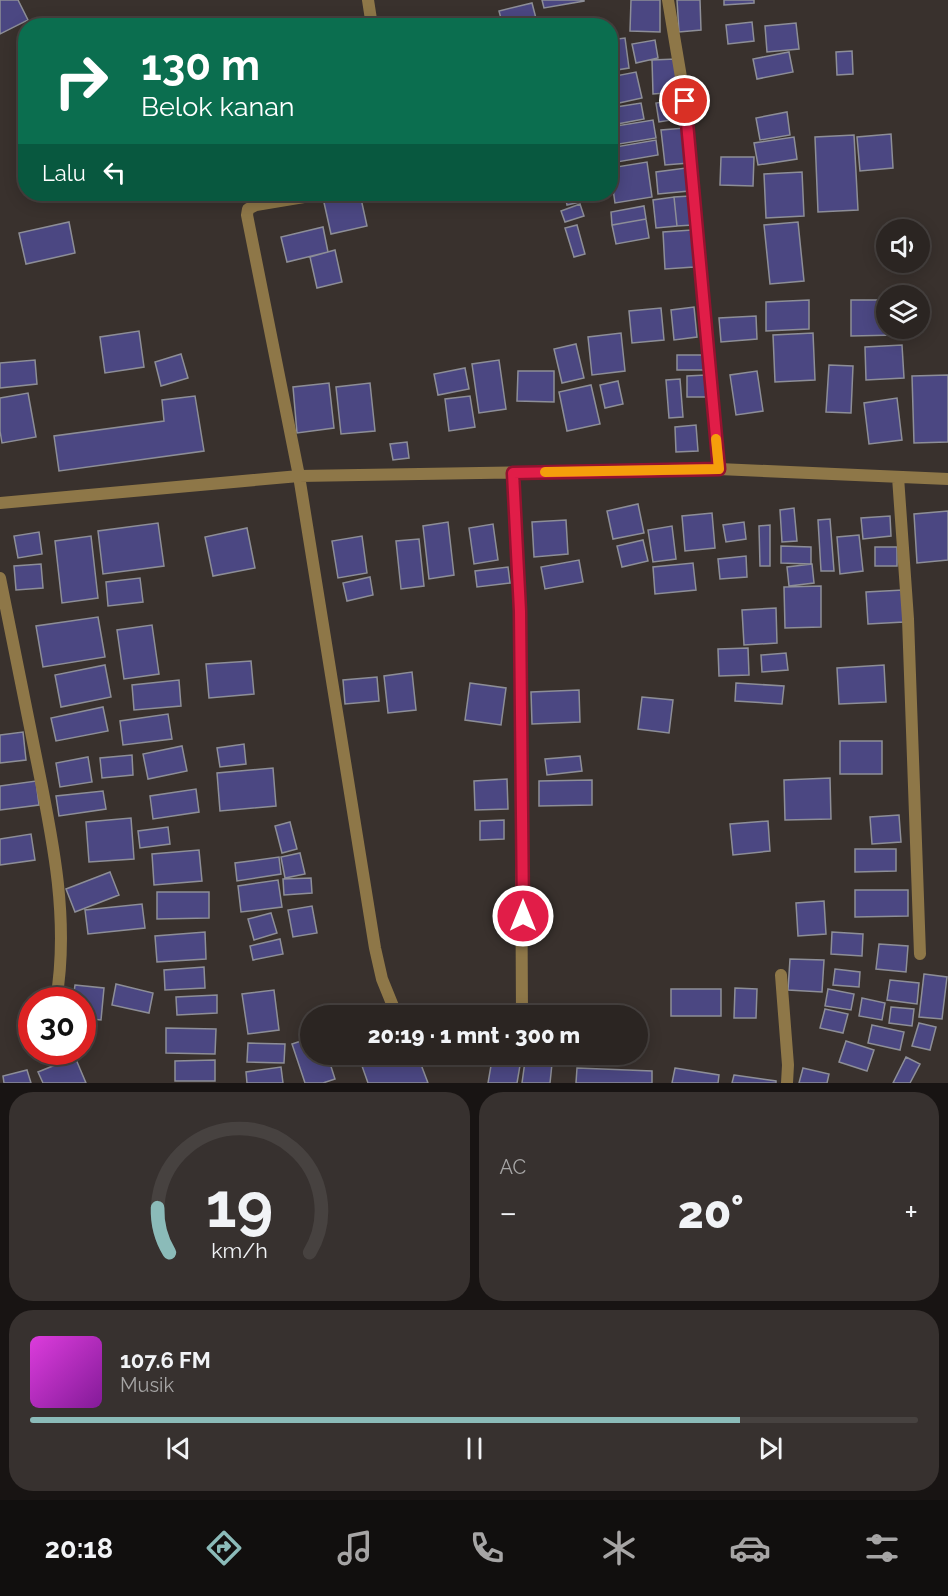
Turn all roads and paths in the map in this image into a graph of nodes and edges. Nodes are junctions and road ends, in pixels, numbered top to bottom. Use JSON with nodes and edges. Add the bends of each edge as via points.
{"nodes":[{"id":1,"x":369,"y":0,"type":"edge"},
{"id":2,"x":668,"y":0,"type":"edge"},
{"id":3,"x":371,"y":18,"type":"edge"},
{"id":4,"x":280,"y":201,"type":"edge"},
{"id":5,"x":719,"y":469,"type":"junction"},
{"id":6,"x":513,"y":473,"type":"junction"},
{"id":7,"x":299,"y":476,"type":"junction"},
{"id":8,"x":898,"y":477,"type":"junction"},
{"id":9,"x":948,"y":479,"type":"edge"},
{"id":10,"x":0,"y":503,"type":"edge"},
{"id":11,"x":0,"y":578,"type":"edge"},
{"id":12,"x":920,"y":954,"type":"dead end"},
{"id":13,"x":781,"y":975,"type":"dead end"},
{"id":14,"x":59,"y":987,"type":"edge"},
{"id":15,"x":393,"y":1005,"type":"edge"},
{"id":16,"x":523,"y":1005,"type":"edge"},
{"id":17,"x":787,"y":1083,"type":"edge"}],
"edges":[{"from":1,"to":3,"type":"street"},
{"from":2,"to":5,"type":"street","via":[[685,101]]},
{"from":4,"to":7,"type":"street","via":[[256,205],[248,209],[247,215]]},
{"from":5,"to":6,"type":"street"},
{"from":5,"to":8,"type":"street"},
{"from":6,"to":7,"type":"street"},
{"from":6,"to":16,"type":"street","via":[[520,611]]},
{"from":7,"to":10,"type":"street"},
{"from":7,"to":15,"type":"street","via":[[375,948]]},
{"from":8,"to":9,"type":"street"},
{"from":8,"to":12,"type":"street","via":[[908,619]]},
{"from":11,"to":14,"type":"street","via":[[52,841],[58,890]]},
{"from":13,"to":17,"type":"street"}]}
